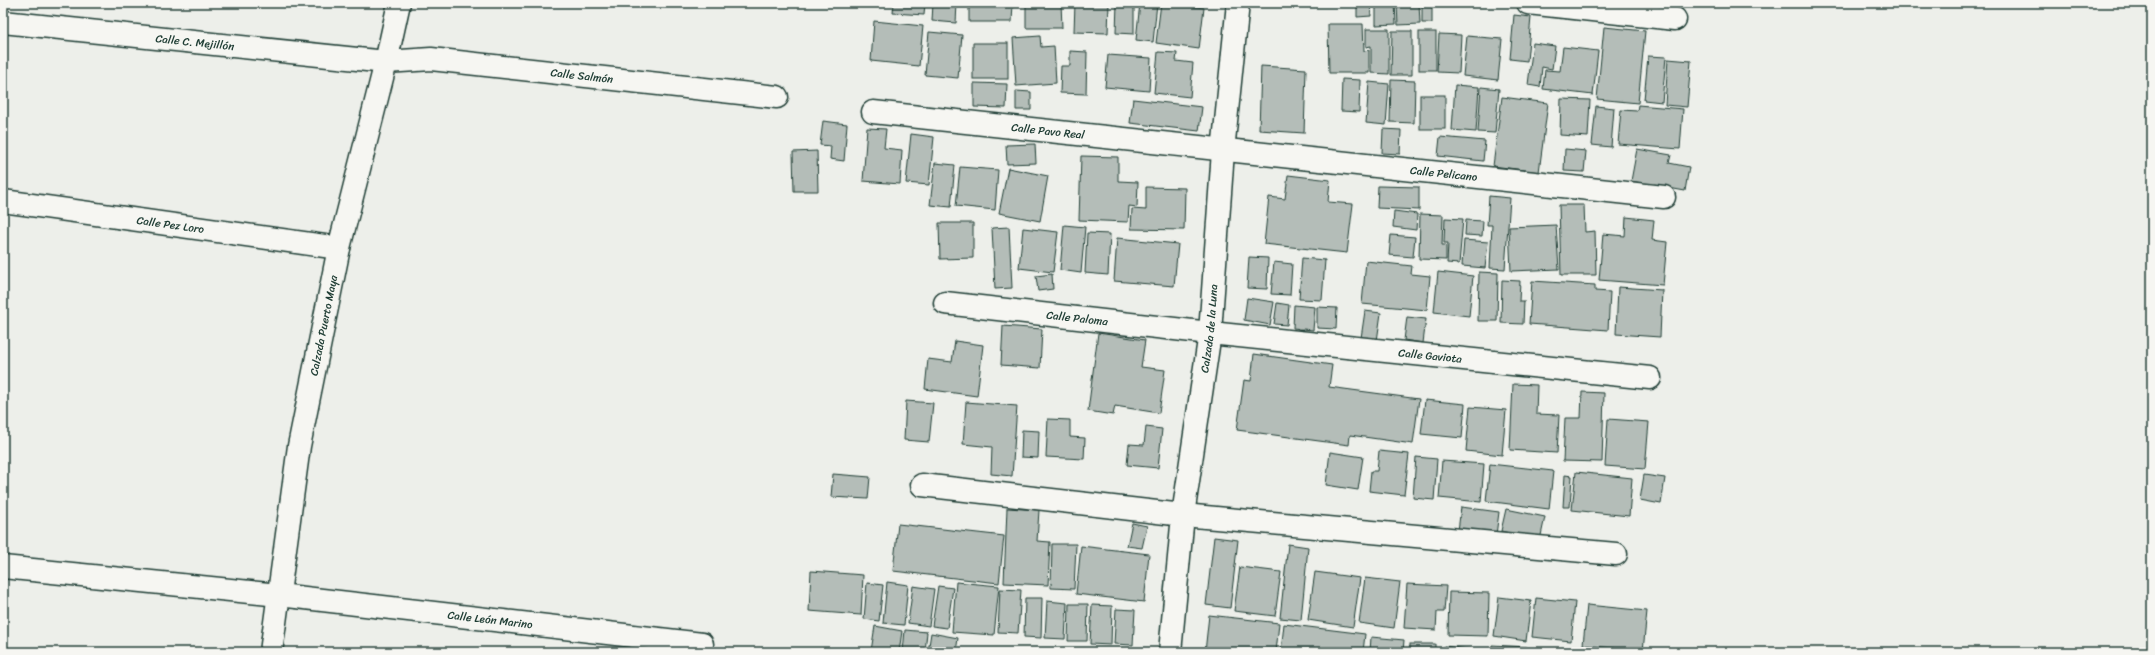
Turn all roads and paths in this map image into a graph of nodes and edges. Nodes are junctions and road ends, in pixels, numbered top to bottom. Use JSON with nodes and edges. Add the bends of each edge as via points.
{"nodes":[{"id":1,"x":399,"y":3,"type":"edge"},
{"id":2,"x":1238,"y":3,"type":"edge"},
{"id":3,"x":1528,"y":3,"type":"edge"},
{"id":4,"x":1675,"y":19,"type":"dead end"},
{"id":5,"x":3,"y":22,"type":"edge"},
{"id":6,"x":386,"y":62,"type":"junction"},
{"id":7,"x":777,"y":97,"type":"dead end"},
{"id":8,"x":873,"y":112,"type":"dead end"},
{"id":9,"x":1223,"y":151,"type":"junction"},
{"id":10,"x":1664,"y":197,"type":"dead end"},
{"id":11,"x":3,"y":201,"type":"edge"},
{"id":12,"x":339,"y":248,"type":"junction"},
{"id":13,"x":945,"y":303,"type":"dead end"},
{"id":14,"x":1210,"y":333,"type":"junction"},
{"id":15,"x":1650,"y":378,"type":"dead end"},
{"id":16,"x":922,"y":485,"type":"dead end"},
{"id":17,"x":1182,"y":515,"type":"junction"},
{"id":18,"x":1616,"y":554,"type":"dead end"},
{"id":19,"x":3,"y":567,"type":"edge"},
{"id":20,"x":279,"y":595,"type":"junction"},
{"id":21,"x":702,"y":644,"type":"dead end"},
{"id":22,"x":271,"y":652,"type":"edge"},
{"id":23,"x":1170,"y":652,"type":"edge"}],
"edges":[{"from":1,"to":6,"type":"street","name":"Calzada Puerto Maya"},
{"from":2,"to":9,"type":"street","name":"Calzada de la Luna"},
{"from":3,"to":4,"type":"street"},
{"from":5,"to":6,"type":"street","name":"Calle C. Mejillón"},
{"from":6,"to":7,"type":"street","name":"Calle Salmón","via":[[432,59]]},
{"from":6,"to":12,"type":"street","name":"Calzada Puerto Maya"},
{"from":8,"to":9,"type":"street","name":"Calle Pavo Real"},
{"from":9,"to":10,"type":"street","name":"Calle Pelicano"},
{"from":9,"to":14,"type":"street","name":"Calzada de la Luna"},
{"from":11,"to":12,"type":"street","name":"Calle Pez Loro"},
{"from":12,"to":20,"type":"street","name":"Calzada Puerto Maya","via":[[299,446]]},
{"from":13,"to":14,"type":"street","name":"Calle Paloma"},
{"from":14,"to":15,"type":"street","name":"Calle Gaviota"},
{"from":14,"to":17,"type":"street","name":"Calzada de la Luna"},
{"from":16,"to":17,"type":"street"},
{"from":17,"to":18,"type":"street"},
{"from":17,"to":23,"type":"street","name":"Calzada de la Luna"},
{"from":19,"to":20,"type":"street","name":"Calle León Marino"},
{"from":20,"to":21,"type":"street","name":"Calle León Marino"},
{"from":20,"to":22,"type":"street","name":"Calzada Puerto Maya"}]}
